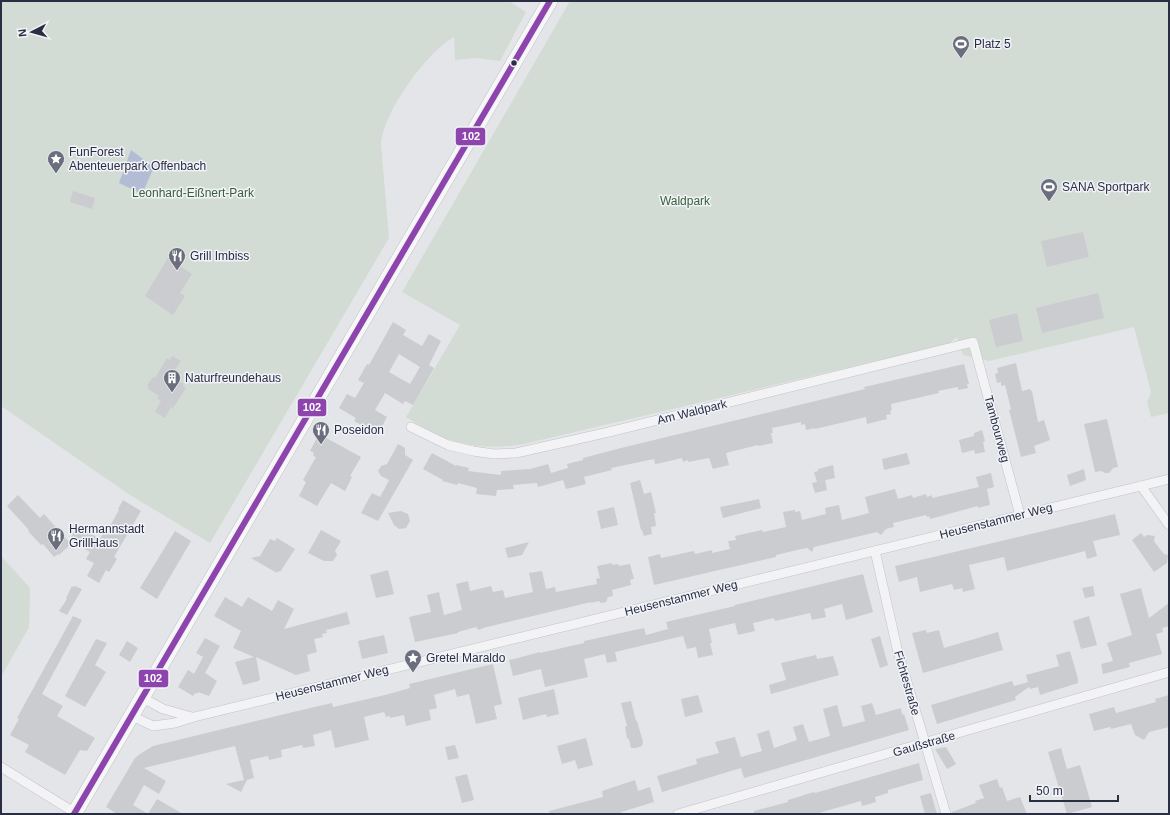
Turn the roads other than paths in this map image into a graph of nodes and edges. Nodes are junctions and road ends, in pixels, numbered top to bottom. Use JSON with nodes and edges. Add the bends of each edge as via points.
{"nodes":[{"id":1,"x":550,"y":1,"type":"edge"},
{"id":2,"x":973,"y":342,"type":"joint"},
{"id":3,"x":411,"y":427,"type":"dead end"},
{"id":4,"x":1169,"y":479,"type":"edge"},
{"id":5,"x":1141,"y":486,"type":"junction"},
{"id":6,"x":1020,"y":515,"type":"junction"},
{"id":7,"x":1169,"y":525,"type":"edge"},
{"id":8,"x":875,"y":551,"type":"junction"},
{"id":9,"x":1169,"y":672,"type":"edge"},
{"id":10,"x":143,"y":698,"type":"junction"},
{"id":11,"x":132,"y":716,"type":"junction"},
{"id":12,"x":194,"y":717,"type":"junction"},
{"id":13,"x":925,"y":744,"type":"junction"},
{"id":14,"x":1,"y":767,"type":"edge"},
{"id":15,"x":75,"y":814,"type":"edge"},
{"id":16,"x":678,"y":814,"type":"edge"},
{"id":17,"x":946,"y":814,"type":"edge"}],
"edges":[{"from":1,"to":10,"type":"main road"},
{"from":2,"to":3,"type":"street","name":"Am Waldpark","via":[[510,454],[489,454],[459,448]]},
{"from":2,"to":6,"type":"street","name":"Tambourweg"},
{"from":4,"to":5,"type":"street","name":"Heusenstammer Weg"},
{"from":5,"to":6,"type":"street","name":"Heusenstammer Weg"},
{"from":5,"to":7,"type":"street"},
{"from":6,"to":8,"type":"street","name":"Heusenstammer Weg"},
{"from":8,"to":12,"type":"street","name":"Heusenstammer Weg"},
{"from":8,"to":13,"type":"street","name":"Fichtestraße","via":[[897,648]]},
{"from":9,"to":13,"type":"street","name":"Gaußstraße"},
{"from":10,"to":11,"type":"main road"},
{"from":10,"to":12,"type":"street","name":"Heusenstammer Weg","via":[[163,709]]},
{"from":11,"to":12,"type":"street","name":"Heusenstammer Weg","via":[[153,726]]},
{"from":11,"to":15,"type":"main road"},
{"from":13,"to":16,"type":"street","name":"Gaußstraße"},
{"from":13,"to":17,"type":"street","name":"Fichtestraße"},
{"from":14,"to":15,"type":"street"}]}
